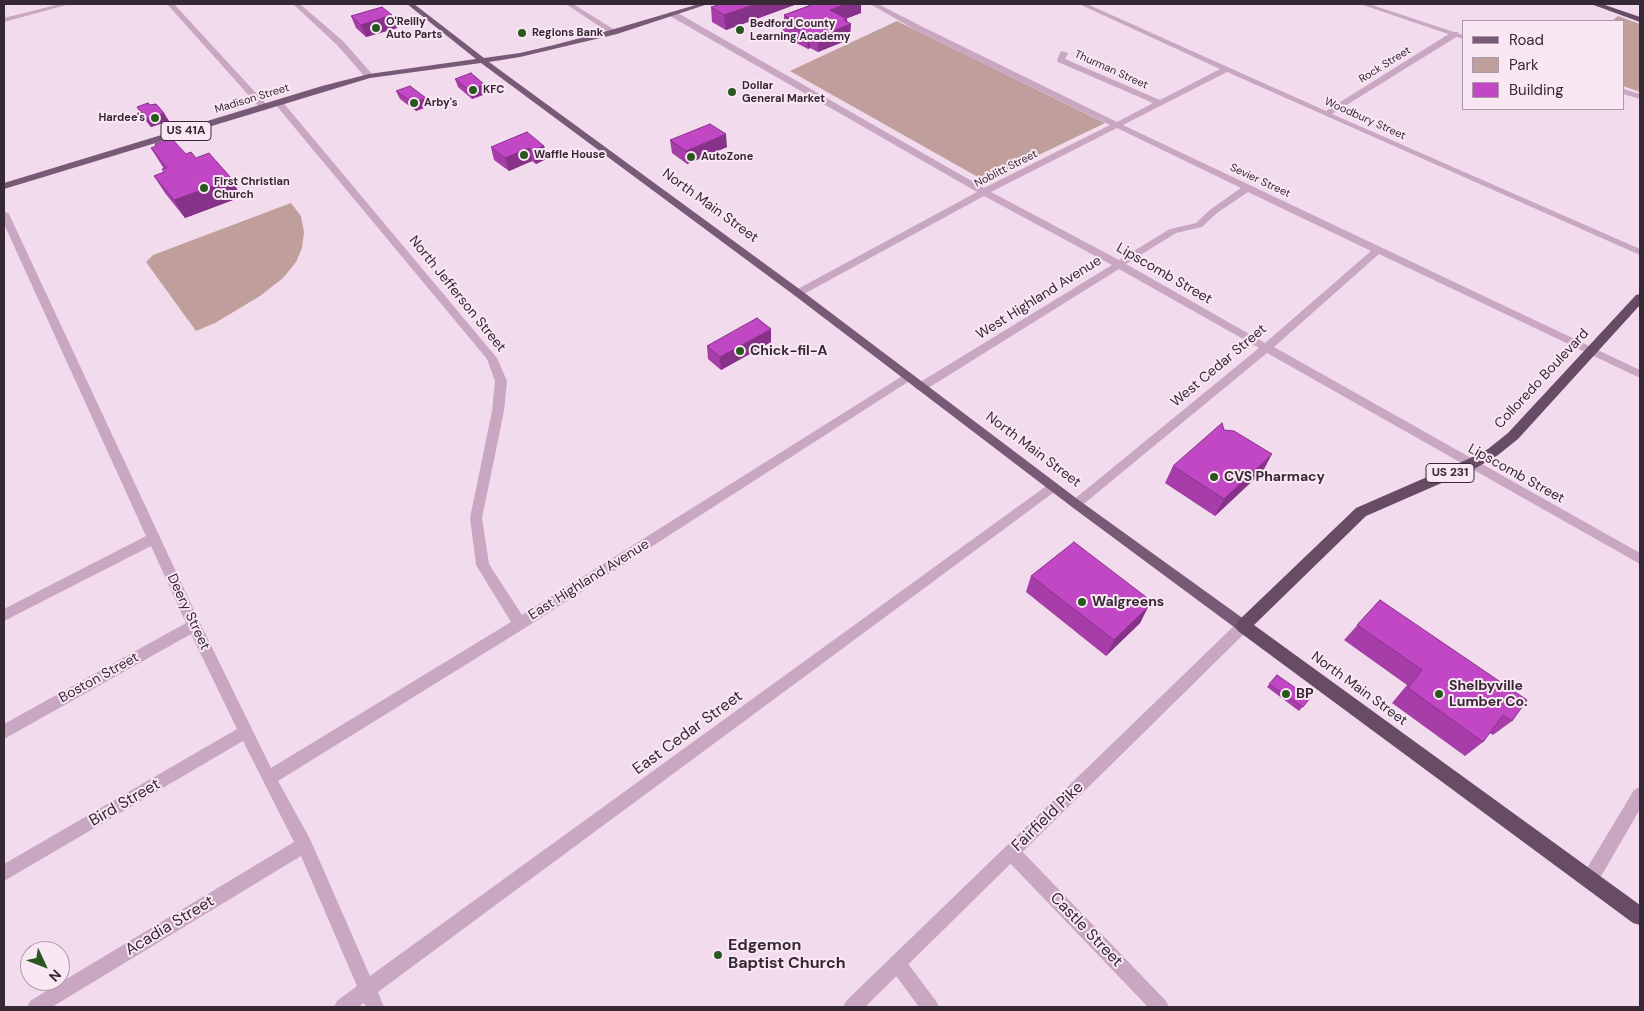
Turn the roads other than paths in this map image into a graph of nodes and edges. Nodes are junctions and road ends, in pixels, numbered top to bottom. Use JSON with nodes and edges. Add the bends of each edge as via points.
{"nodes":[{"id":1,"x":67,"y":4,"type":"edge"},
{"id":2,"x":170,"y":4,"type":"edge"},
{"id":3,"x":296,"y":4,"type":"edge"},
{"id":4,"x":410,"y":4,"type":"edge"},
{"id":5,"x":569,"y":4,"type":"edge"},
{"id":6,"x":705,"y":4,"type":"edge"},
{"id":7,"x":875,"y":4,"type":"edge"},
{"id":8,"x":1082,"y":4,"type":"edge"},
{"id":9,"x":1363,"y":4,"type":"edge"},
{"id":10,"x":1595,"y":4,"type":"edge"},
{"id":11,"x":1374,"y":5,"type":"edge"},
{"id":12,"x":673,"y":14,"type":"junction"},
{"id":13,"x":4,"y":20,"type":"edge"},
{"id":14,"x":1640,"y":20,"type":"edge"},
{"id":15,"x":614,"y":32,"type":"junction"},
{"id":16,"x":1459,"y":36,"type":"edge"},
{"id":17,"x":1064,"y":53,"type":"dead end"},
{"id":18,"x":481,"y":59,"type":"junction"},
{"id":19,"x":1227,"y":69,"type":"junction"},
{"id":20,"x":369,"y":76,"type":"junction"},
{"id":21,"x":1624,"y":92,"type":"edge"},
{"id":22,"x":1640,"y":98,"type":"edge"},
{"id":23,"x":278,"y":102,"type":"junction"},
{"id":24,"x":1160,"y":103,"type":"junction"},
{"id":25,"x":264,"y":107,"type":"junction"},
{"id":26,"x":1326,"y":114,"type":"junction"},
{"id":27,"x":1119,"y":125,"type":"junction"},
{"id":28,"x":4,"y":186,"type":"edge"},
{"id":29,"x":1248,"y":188,"type":"junction"},
{"id":30,"x":984,"y":192,"type":"junction"},
{"id":31,"x":4,"y":214,"type":"edge"},
{"id":32,"x":1379,"y":249,"type":"junction"},
{"id":33,"x":1640,"y":252,"type":"edge"},
{"id":34,"x":1118,"y":264,"type":"junction"},
{"id":35,"x":798,"y":293,"type":"junction"},
{"id":36,"x":1640,"y":298,"type":"edge"},
{"id":37,"x":1266,"y":348,"type":"junction"},
{"id":38,"x":1591,"y":351,"type":"junction"},
{"id":39,"x":1640,"y":374,"type":"edge"},
{"id":40,"x":908,"y":378,"type":"junction"},
{"id":41,"x":921,"y":387,"type":"junction"},
{"id":42,"x":1471,"y":464,"type":"junction"},
{"id":43,"x":1053,"y":487,"type":"junction"},
{"id":44,"x":1076,"y":504,"type":"junction"},
{"id":45,"x":154,"y":538,"type":"junction"},
{"id":46,"x":1640,"y":559,"type":"edge"},
{"id":47,"x":4,"y":615,"type":"edge"},
{"id":48,"x":520,"y":624,"type":"junction"},
{"id":49,"x":194,"y":625,"type":"junction"},
{"id":50,"x":1243,"y":626,"type":"junction"},
{"id":51,"x":4,"y":732,"type":"edge"},
{"id":52,"x":245,"y":732,"type":"junction"},
{"id":53,"x":268,"y":778,"type":"junction"},
{"id":54,"x":1640,"y":795,"type":"edge"},
{"id":55,"x":304,"y":845,"type":"junction"},
{"id":56,"x":1012,"y":853,"type":"junction"},
{"id":57,"x":4,"y":873,"type":"edge"},
{"id":58,"x":1590,"y":879,"type":"junction"},
{"id":59,"x":1640,"y":916,"type":"edge"},
{"id":60,"x":898,"y":963,"type":"junction"},
{"id":61,"x":366,"y":990,"type":"junction"},
{"id":62,"x":36,"y":1007,"type":"edge"},
{"id":63,"x":343,"y":1007,"type":"edge"},
{"id":64,"x":375,"y":1007,"type":"edge"},
{"id":65,"x":852,"y":1007,"type":"edge"},
{"id":66,"x":930,"y":1007,"type":"edge"},
{"id":67,"x":1160,"y":1007,"type":"edge"}],
"edges":[{"from":1,"to":13,"type":"street"},
{"from":2,"to":25,"type":"street"},
{"from":3,"to":20,"type":"street","via":[[340,43]]},
{"from":4,"to":18,"type":"main road","name":"North Main Street"},
{"from":5,"to":15,"type":"street"},
{"from":6,"to":12,"type":"main road","number":"US 41A"},
{"from":7,"to":27,"type":"street","name":"Sevier Street"},
{"from":8,"to":19,"type":"street","name":"Woodbury Street"},
{"from":9,"to":11,"type":"street"},
{"from":10,"to":14,"type":"highway"},
{"from":11,"to":16,"type":"street"},
{"from":12,"to":15,"type":"main road","number":"US 41A"},
{"from":12,"to":30,"type":"street","name":"Lipscomb Street"},
{"from":15,"to":18,"type":"main road","number":"US 41A","via":[[520,54]]},
{"from":16,"to":26,"type":"street","name":"Rock Street"},
{"from":17,"to":24,"type":"street","name":"Thurman Street","via":[[1060,60]]},
{"from":18,"to":20,"type":"main road","name":"Madison Street","number":"US 41A"},
{"from":18,"to":35,"type":"main road","name":"North Main Street"},
{"from":19,"to":24,"type":"street","name":"Noblitt Street"},
{"from":19,"to":26,"type":"street","name":"Woodbury Street"},
{"from":20,"to":23,"type":"main road","name":"Madison Street","number":"US 41A"},
{"from":21,"to":22,"type":"street"},
{"from":23,"to":25,"type":"main road","name":"Madison Street","number":"US 41A"},
{"from":23,"to":48,"type":"street","name":"North Jefferson Street","via":[[492,358],[501,381],[476,518],[483,565]]},
{"from":24,"to":27,"type":"street","name":"Noblitt Street"},
{"from":25,"to":28,"type":"main road","name":"Madison Street","number":"US 41A"},
{"from":26,"to":33,"type":"street","name":"Woodbury Street"},
{"from":27,"to":29,"type":"street","name":"Sevier Street"},
{"from":27,"to":30,"type":"street","name":"Noblitt Street"},
{"from":29,"to":32,"type":"street","name":"Sevier Street"},
{"from":29,"to":34,"type":"street","name":"West Highland Avenue","via":[[1199,225],[1173,231]]},
{"from":30,"to":34,"type":"street","name":"Lipscomb Street"},
{"from":30,"to":35,"type":"street","name":"Noblitt Street"},
{"from":31,"to":45,"type":"street","name":"Deery Street"},
{"from":32,"to":37,"type":"street","name":"West Cedar Street"},
{"from":32,"to":38,"type":"street","name":"Sevier Street"},
{"from":34,"to":37,"type":"street","name":"Lipscomb Street"},
{"from":34,"to":41,"type":"street","name":"West Highland Avenue"},
{"from":35,"to":40,"type":"main road","name":"North Main Street"},
{"from":36,"to":38,"type":"highway","name":"Colloredo Boulevard","number":"US 231"},
{"from":37,"to":42,"type":"street","name":"Lipscomb Street"},
{"from":37,"to":44,"type":"street","name":"West Cedar Street"},
{"from":38,"to":39,"type":"street","name":"Sevier Street"},
{"from":38,"to":42,"type":"highway","name":"Colloredo Boulevard","number":"US 231","via":[[1513,436]]},
{"from":40,"to":41,"type":"main road","name":"North Main Street"},
{"from":40,"to":48,"type":"street","name":"East Highland Avenue"},
{"from":41,"to":43,"type":"main road","name":"North Main Street"},
{"from":42,"to":46,"type":"street","name":"Lipscomb Street"},
{"from":42,"to":50,"type":"highway","name":"Colloredo Boulevard","number":"US 231","via":[[1361,512]]},
{"from":43,"to":44,"type":"main road","name":"North Main Street"},
{"from":43,"to":61,"type":"street","name":"East Cedar Street"},
{"from":44,"to":50,"type":"main road","name":"North Main Street"},
{"from":45,"to":47,"type":"street"},
{"from":45,"to":49,"type":"street","name":"Deery Street"},
{"from":48,"to":53,"type":"street","name":"East Highland Avenue"},
{"from":49,"to":51,"type":"street","name":"Boston Street"},
{"from":49,"to":52,"type":"street","name":"Deery Street"},
{"from":50,"to":56,"type":"street","name":"Fairfield Pike"},
{"from":50,"to":58,"type":"highway","name":"North Main Street"},
{"from":52,"to":53,"type":"street","name":"Deery Street"},
{"from":52,"to":57,"type":"street","name":"Bird Street"},
{"from":53,"to":55,"type":"street","name":"Deery Street"},
{"from":54,"to":58,"type":"street"},
{"from":55,"to":61,"type":"street","name":"Deery Street"},
{"from":55,"to":62,"type":"street","name":"Acadia Street"},
{"from":56,"to":60,"type":"street","name":"Fairfield Pike"},
{"from":56,"to":67,"type":"street","name":"Castle Street"},
{"from":58,"to":59,"type":"highway","name":"North Main Street"},
{"from":60,"to":65,"type":"street","name":"Fairfield Pike"},
{"from":60,"to":66,"type":"street"},
{"from":61,"to":63,"type":"street","name":"East Cedar Street"},
{"from":61,"to":64,"type":"street","name":"Deery Street"}]}
